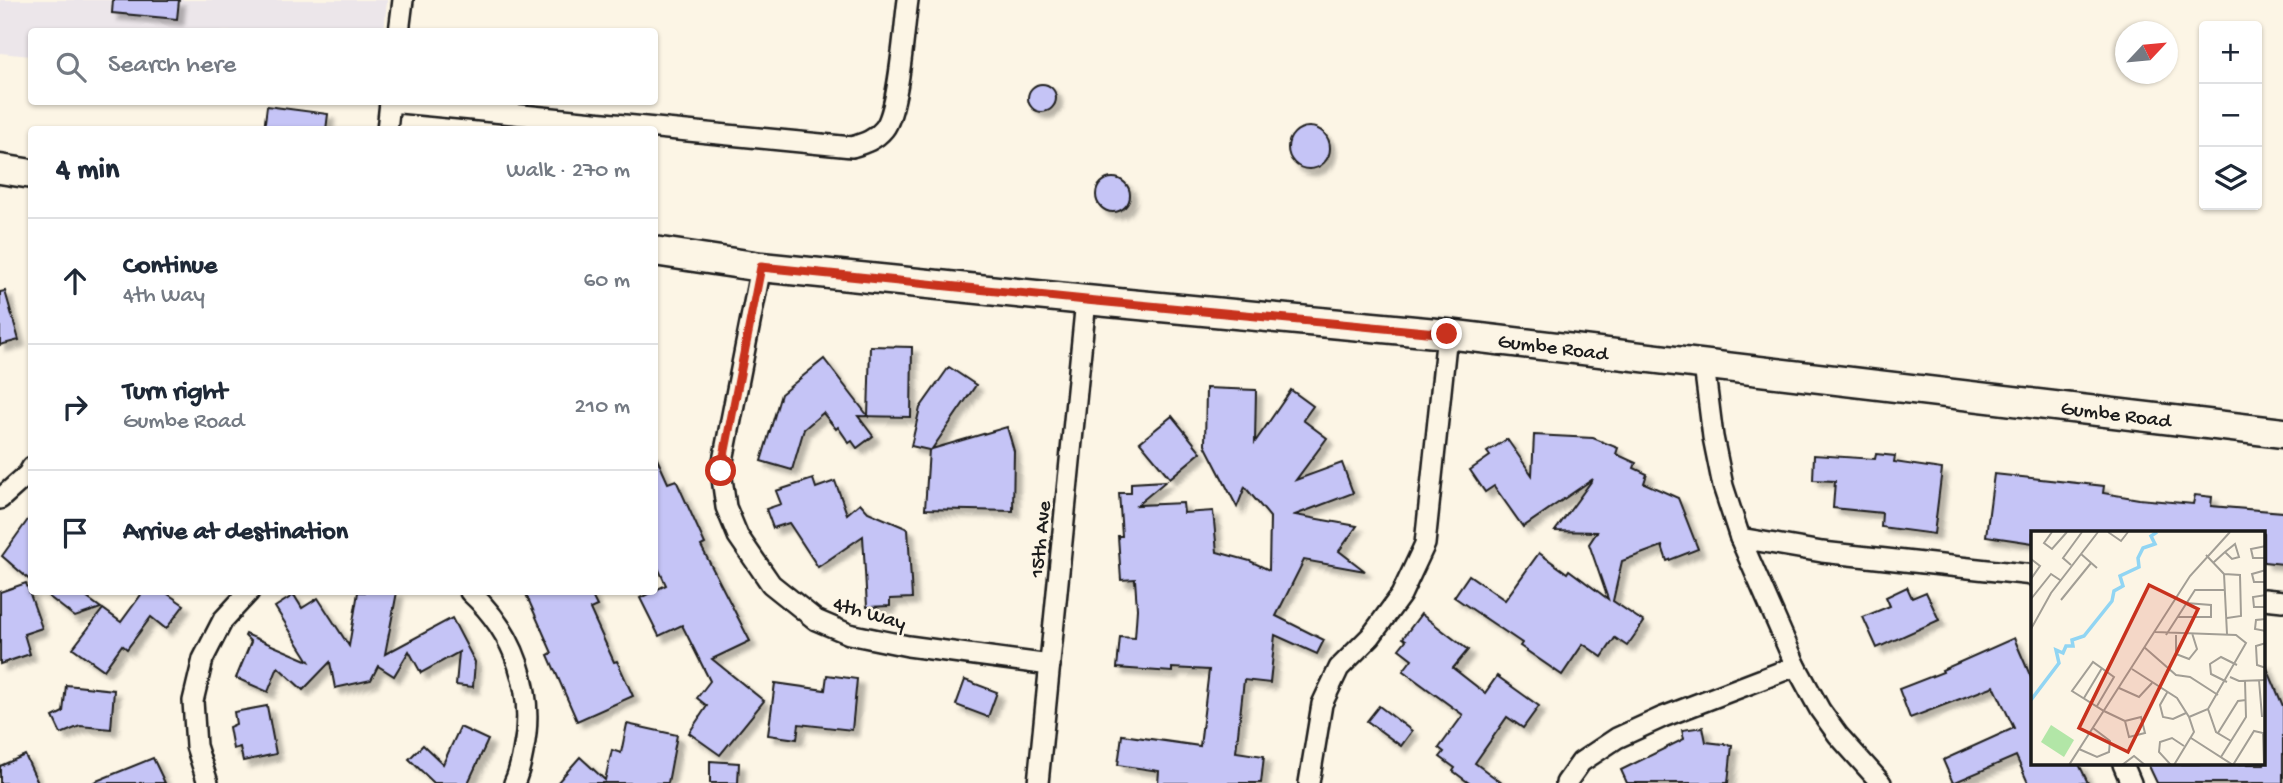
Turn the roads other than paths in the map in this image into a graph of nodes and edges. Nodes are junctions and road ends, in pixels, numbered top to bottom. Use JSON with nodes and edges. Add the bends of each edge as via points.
{"nodes":[{"id":1,"x":403,"y":0,"type":"edge"},
{"id":2,"x":908,"y":0,"type":"edge"},
{"id":3,"x":400,"y":28,"type":"edge"},
{"id":4,"x":390,"y":105,"type":"edge"},
{"id":5,"x":421,"y":105,"type":"edge"},
{"id":6,"x":387,"y":126,"type":"edge"},
{"id":7,"x":636,"y":126,"type":"edge"},
{"id":8,"x":658,"y":128,"type":"edge"},
{"id":9,"x":0,"y":169,"type":"edge"},
{"id":10,"x":28,"y":173,"type":"edge"},
{"id":11,"x":658,"y":252,"type":"edge"},
{"id":12,"x":761,"y":267,"type":"junction"},
{"id":13,"x":1086,"y":300,"type":"junction"},
{"id":14,"x":1447,"y":334,"type":"junction"},
{"id":15,"x":1704,"y":365,"type":"junction"},
{"id":16,"x":2283,"y":433,"type":"edge"},
{"id":17,"x":28,"y":474,"type":"edge"},
{"id":18,"x":0,"y":499,"type":"edge"},
{"id":19,"x":1740,"y":538,"type":"junction"},
{"id":20,"x":2031,"y":575,"type":"edge"},
{"id":21,"x":246,"y":595,"type":"edge"},
{"id":22,"x":474,"y":595,"type":"edge"},
{"id":23,"x":1050,"y":665,"type":"junction"},
{"id":24,"x":1796,"y":666,"type":"junction"},
{"id":25,"x":2124,"y":766,"type":"edge"},
{"id":26,"x":208,"y":783,"type":"edge"},
{"id":27,"x":514,"y":783,"type":"edge"},
{"id":28,"x":1038,"y":783,"type":"edge"},
{"id":29,"x":1309,"y":783,"type":"edge"},
{"id":30,"x":1566,"y":783,"type":"edge"},
{"id":31,"x":1881,"y":783,"type":"edge"},
{"id":32,"x":2131,"y":783,"type":"edge"}],
"edges":[{"from":1,"to":3,"type":"street"},
{"from":2,"to":8,"type":"street","via":[[894,110],[886,127],[871,141],[852,147]]},
{"from":4,"to":6,"type":"street"},
{"from":5,"to":7,"type":"street"},
{"from":9,"to":10,"type":"street"},
{"from":11,"to":12,"type":"street","name":"Gumbe Road"},
{"from":12,"to":13,"type":"street","name":"Gumbe Road"},
{"from":12,"to":23,"type":"street","name":"4th Way","via":[[721,471],[726,507],[738,536],[771,584],[816,620],[849,634]]},
{"from":13,"to":14,"type":"street","name":"Gumbe Road"},
{"from":13,"to":23,"type":"street","name":"15th Ave"},
{"from":14,"to":15,"type":"street","name":"Gumbe Road"},
{"from":14,"to":29,"type":"street","via":[[1425,544],[1401,595],[1371,636],[1339,668],[1322,704]]},
{"from":15,"to":16,"type":"street","name":"Gumbe Road"},
{"from":15,"to":19,"type":"street","via":[[1723,486]]},
{"from":17,"to":18,"type":"street"},
{"from":19,"to":20,"type":"street","via":[[1822,552]]},
{"from":19,"to":24,"type":"street"},
{"from":21,"to":26,"type":"street","via":[[223,620],[198,680],[195,746]]},
{"from":22,"to":27,"type":"street","via":[[489,608],[512,646],[526,688],[527,731]]},
{"from":23,"to":28,"type":"street","name":"15th Ave"},
{"from":24,"to":30,"type":"street","via":[[1617,737],[1581,762]]},
{"from":24,"to":31,"type":"street","via":[[1832,726]]},
{"from":25,"to":32,"type":"street"}]}
